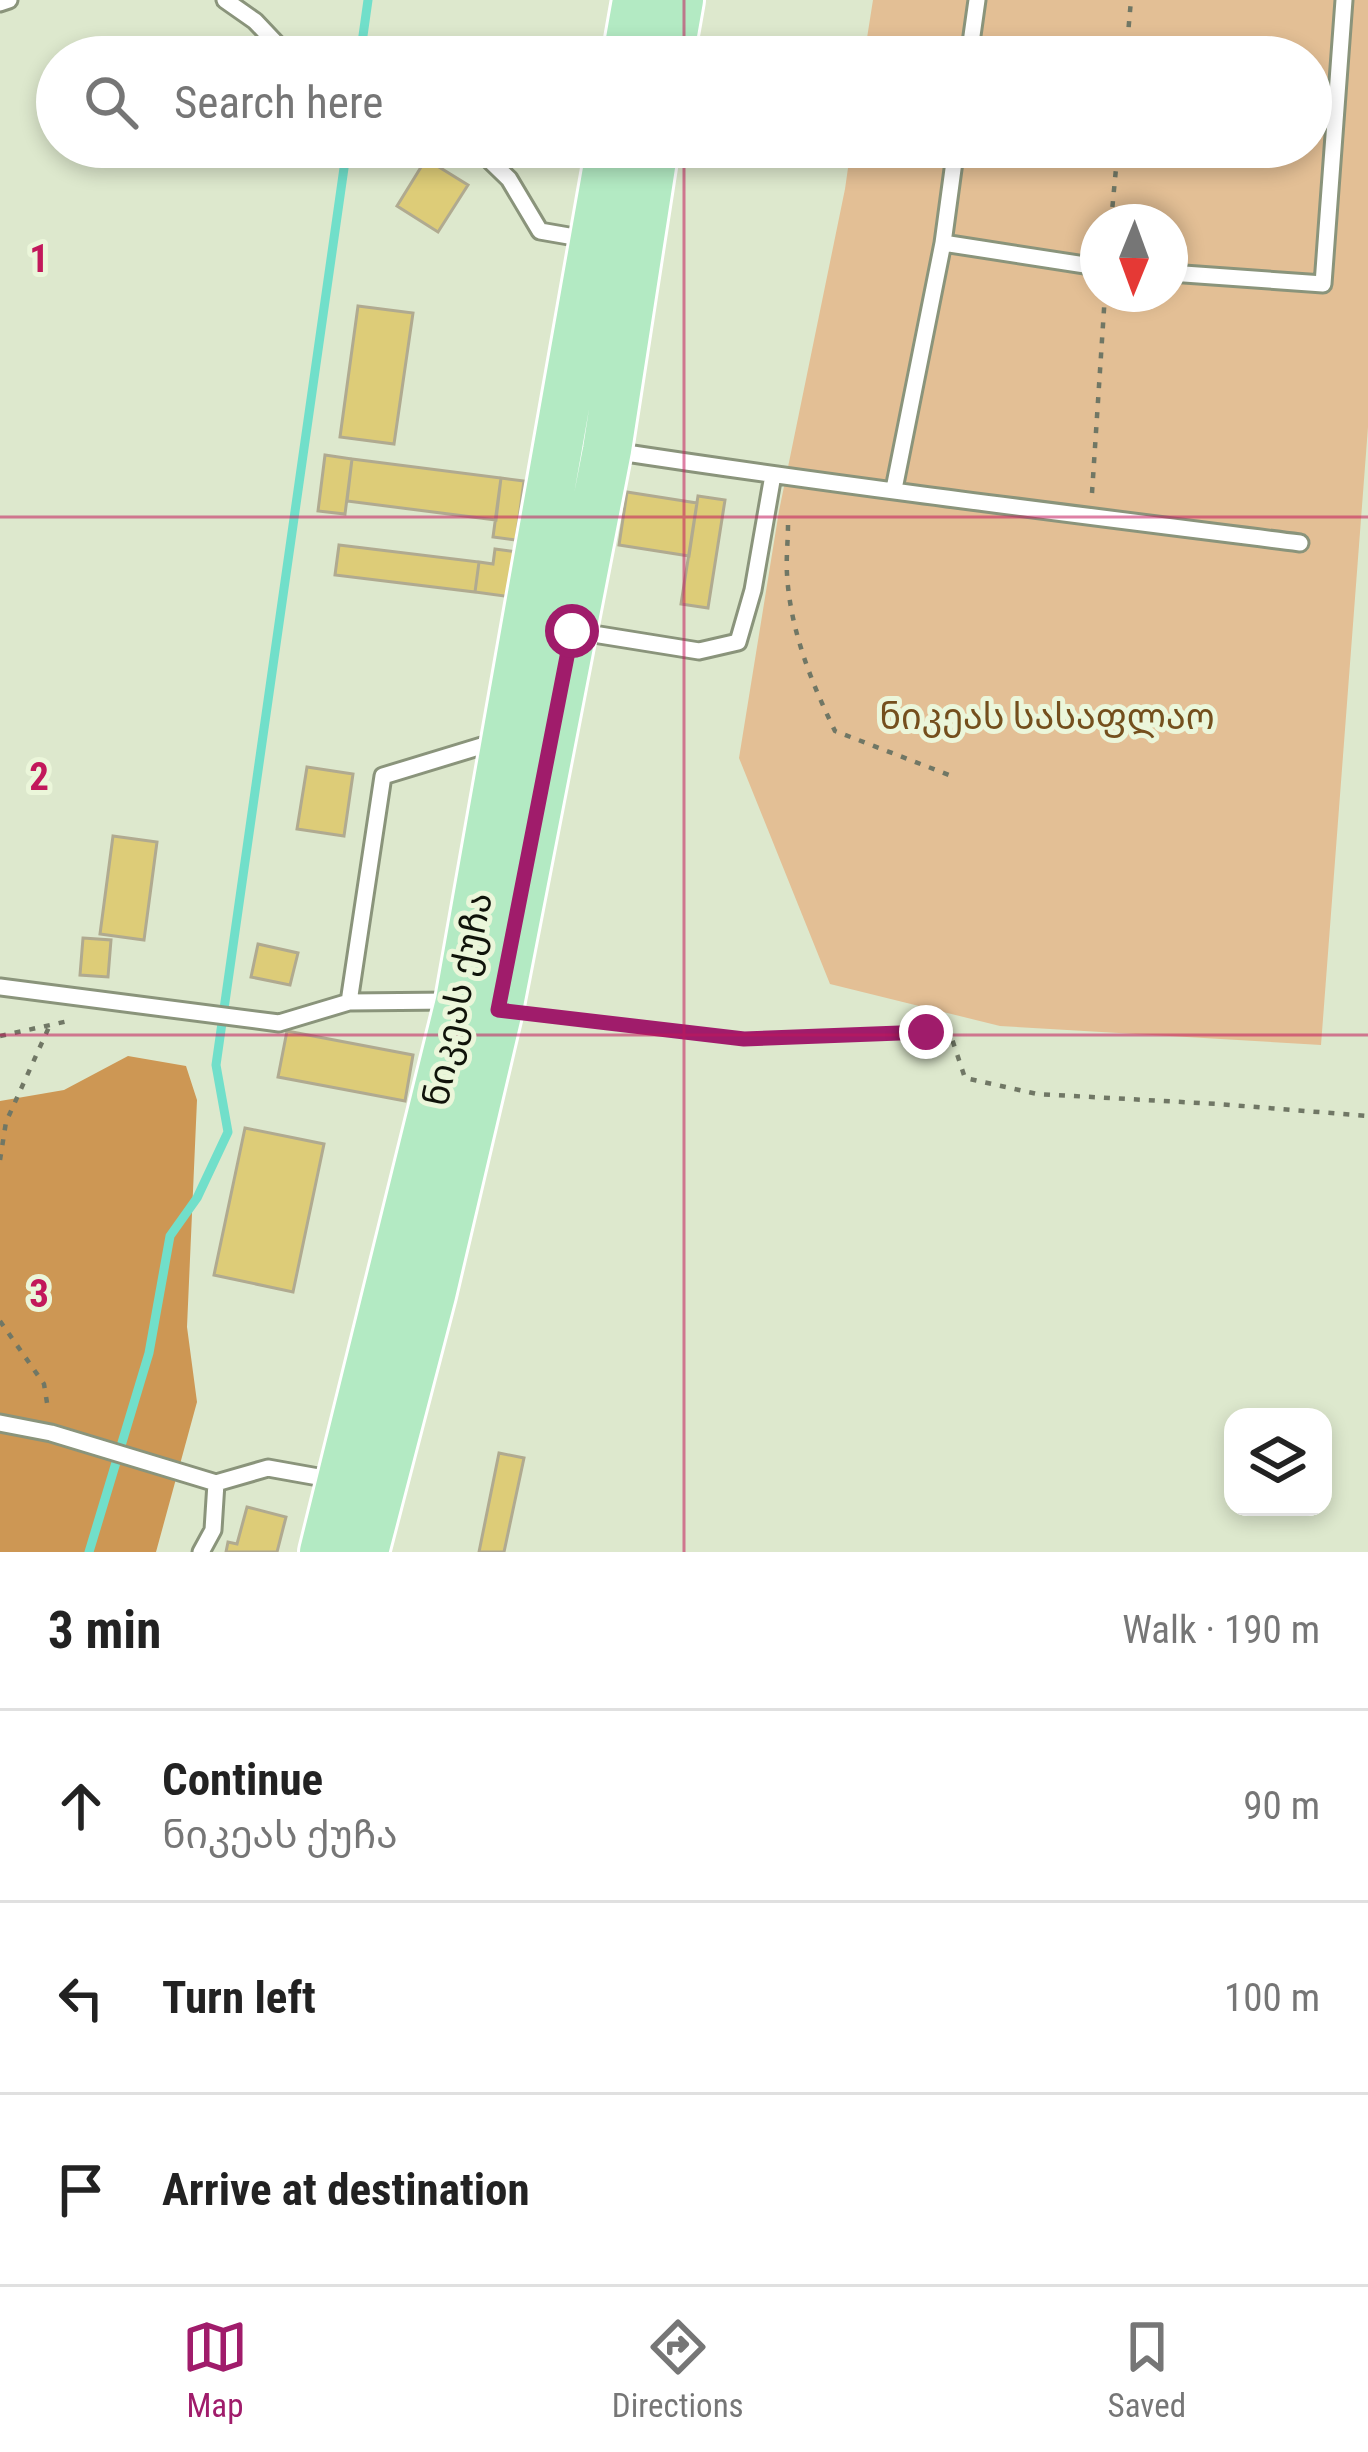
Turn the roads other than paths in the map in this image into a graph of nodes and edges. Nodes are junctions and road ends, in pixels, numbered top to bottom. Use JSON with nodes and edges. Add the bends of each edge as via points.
{"nodes":[{"id":1,"x":9,"y":0,"type":"edge"},
{"id":2,"x":225,"y":0,"type":"edge"},
{"id":3,"x":637,"y":0,"type":"edge"},
{"id":4,"x":679,"y":0,"type":"edge"},
{"id":5,"x":977,"y":0,"type":"edge"},
{"id":6,"x":1344,"y":0,"type":"edge"},
{"id":7,"x":0,"y":3,"type":"edge"},
{"id":8,"x":269,"y":36,"type":"edge"},
{"id":9,"x":631,"y":36,"type":"edge"},
{"id":10,"x":673,"y":36,"type":"edge"},
{"id":11,"x":972,"y":36,"type":"edge"},
{"id":12,"x":1332,"y":162,"type":"edge"},
{"id":13,"x":498,"y":168,"type":"edge"},
{"id":14,"x":607,"y":168,"type":"edge"},
{"id":15,"x":651,"y":168,"type":"edge"},
{"id":16,"x":953,"y":168,"type":"edge"},
{"id":17,"x":1332,"y":168,"type":"edge"},
{"id":18,"x":595,"y":240,"type":"junction"},
{"id":19,"x":943,"y":242,"type":"junction"},
{"id":20,"x":1080,"y":264,"type":"edge"},
{"id":21,"x":1188,"y":274,"type":"edge"},
{"id":22,"x":607,"y":450,"type":"junction"},
{"id":23,"x":781,"y":476,"type":"junction"},
{"id":24,"x":894,"y":489,"type":"junction"},
{"id":25,"x":1300,"y":543,"type":"dead end"},
{"id":26,"x":572,"y":631,"type":"junction"},
{"id":27,"x":507,"y":739,"type":"junction"},
{"id":28,"x":0,"y":987,"type":"edge"},
{"id":29,"x":350,"y":1002,"type":"junction"},
{"id":30,"x":479,"y":1005,"type":"junction"},
{"id":31,"x":0,"y":1423,"type":"edge"},
{"id":32,"x":344,"y":1482,"type":"junction"},
{"id":33,"x":215,"y":1483,"type":"junction"},
{"id":34,"x":201,"y":1552,"type":"edge"},
{"id":35,"x":324,"y":1552,"type":"edge"},
{"id":36,"x":364,"y":1552,"type":"edge"}],
"edges":[{"from":1,"to":7,"type":"lane"},
{"from":2,"to":8,"type":"lane"},
{"from":3,"to":9,"type":"main road"},
{"from":4,"to":10,"type":"main road"},
{"from":5,"to":11,"type":"lane"},
{"from":6,"to":12,"type":"lane"},
{"from":13,"to":18,"type":"lane","via":[[540,231]]},
{"from":14,"to":18,"type":"main road","name":"ნიკეას ქუჩა"},
{"from":15,"to":22,"type":"main road","name":"ნიკეას ქუჩა"},
{"from":16,"to":19,"type":"lane"},
{"from":17,"to":21,"type":"lane","via":[[1323,284]]},
{"from":18,"to":27,"type":"main road","name":"ნიკეას ქუჩა"},
{"from":19,"to":20,"type":"lane"},
{"from":19,"to":24,"type":"lane"},
{"from":22,"to":23,"type":"lane"},
{"from":22,"to":26,"type":"main road","name":"ნიკეას ქუჩა"},
{"from":23,"to":24,"type":"lane"},
{"from":23,"to":26,"type":"lane","via":[[738,642],[699,651]]},
{"from":24,"to":25,"type":"lane"},
{"from":26,"to":30,"type":"main road","name":"ნიკეას ქუჩა"},
{"from":27,"to":29,"type":"lane","via":[[383,776]]},
{"from":27,"to":30,"type":"main road","name":"ნიკეას ქუჩა"},
{"from":28,"to":29,"type":"lane","via":[[279,1023]]},
{"from":29,"to":30,"type":"lane"},
{"from":30,"to":32,"type":"main road","name":"ნიკეას ქუჩა"},
{"from":30,"to":36,"type":"main road","name":"ნიკეას ქუჩა","via":[[431,1295]]},
{"from":31,"to":33,"type":"lane"},
{"from":32,"to":33,"type":"lane","via":[[268,1468]]},
{"from":32,"to":35,"type":"main road","name":"ნიკეას ქუჩა"},
{"from":33,"to":34,"type":"lane","via":[[213,1529]]}]}
